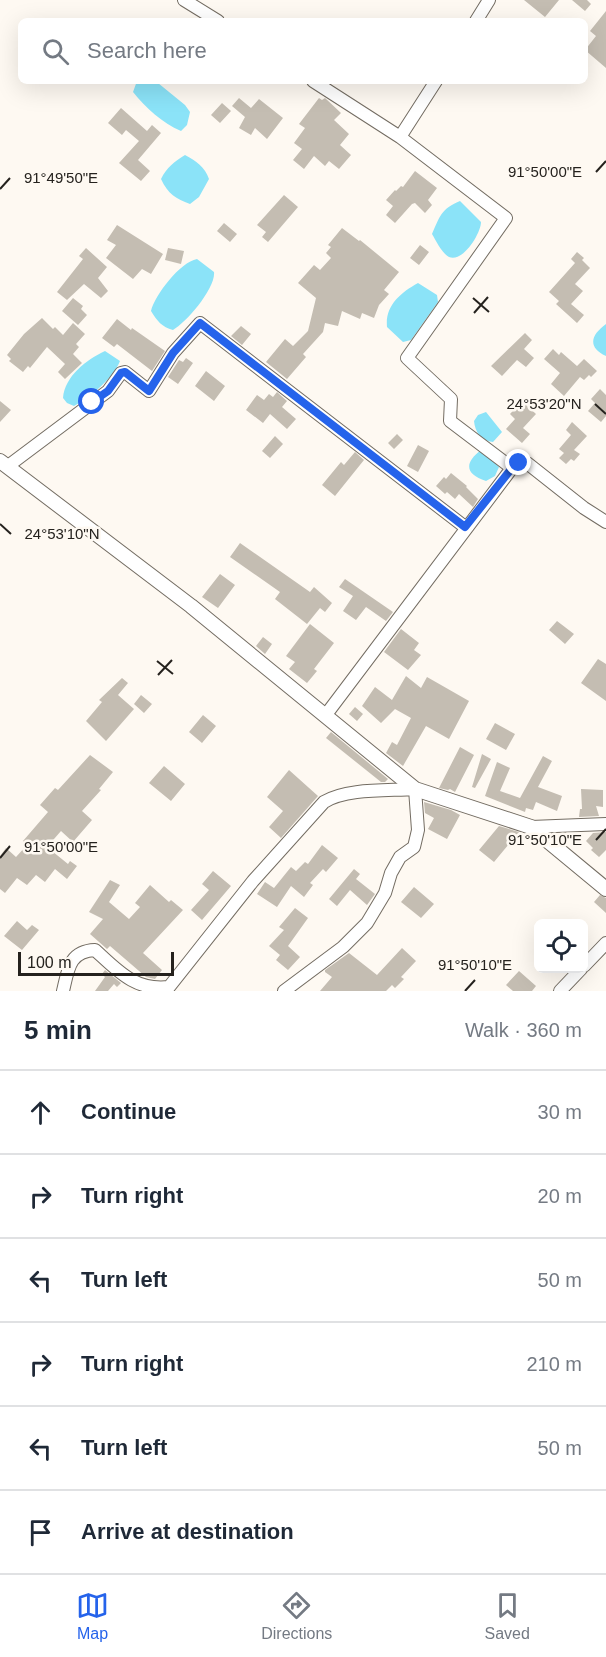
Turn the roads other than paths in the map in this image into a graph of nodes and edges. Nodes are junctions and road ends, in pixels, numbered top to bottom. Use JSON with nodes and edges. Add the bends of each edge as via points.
{"nodes":[{"id":1,"x":184,"y":0,"type":"edge"},
{"id":2,"x":489,"y":0,"type":"edge"},
{"id":3,"x":213,"y":18,"type":"edge"},
{"id":4,"x":478,"y":18,"type":"edge"},
{"id":5,"x":318,"y":84,"type":"edge"},
{"id":6,"x":434,"y":84,"type":"edge"},
{"id":7,"x":400,"y":137,"type":"junction"},
{"id":8,"x":4,"y":463,"type":"edge"},
{"id":9,"x":512,"y":468,"type":"junction"},
{"id":10,"x":606,"y":522,"type":"edge"},
{"id":11,"x":465,"y":527,"type":"junction"},
{"id":12,"x":325,"y":716,"type":"junction"},
{"id":13,"x":416,"y":789,"type":"junction"},
{"id":14,"x":606,"y":824,"type":"edge"},
{"id":15,"x":531,"y":827,"type":"junction"},
{"id":16,"x":606,"y":890,"type":"edge"},
{"id":17,"x":606,"y":943,"type":"edge"},
{"id":18,"x":588,"y":961,"type":"edge"},
{"id":19,"x":576,"y":973,"type":"edge"},
{"id":20,"x":63,"y":991,"type":"edge"},
{"id":21,"x":284,"y":991,"type":"edge"},
{"id":22,"x":560,"y":991,"type":"edge"}],
"edges":[{"from":1,"to":3,"type":"street"},
{"from":2,"to":4,"type":"street"},
{"from":5,"to":7,"type":"street"},
{"from":6,"to":7,"type":"street"},
{"from":7,"to":9,"type":"street","via":[[506,218],[407,358],[451,399],[450,421]]},
{"from":8,"to":11,"type":"street","via":[[108,391],[121,373],[125,372],[149,391],[173,353],[200,323]]},
{"from":8,"to":12,"type":"street","via":[[191,606]]},
{"from":9,"to":10,"type":"street","via":[[527,463]]},
{"from":9,"to":11,"type":"street"},
{"from":11,"to":12,"type":"street"},
{"from":12,"to":13,"type":"street"},
{"from":13,"to":15,"type":"street"},
{"from":13,"to":20,"type":"street","via":[[350,793],[324,802],[253,881],[169,987],[148,987],[125,977],[95,950],[84,950],[68,968]]},
{"from":13,"to":21,"type":"street","via":[[418,830],[414,847],[400,857],[367,923],[344,946]]},
{"from":14,"to":15,"type":"street"},
{"from":15,"to":16,"type":"street"},
{"from":17,"to":18,"type":"street"},
{"from":19,"to":22,"type":"street"}]}
